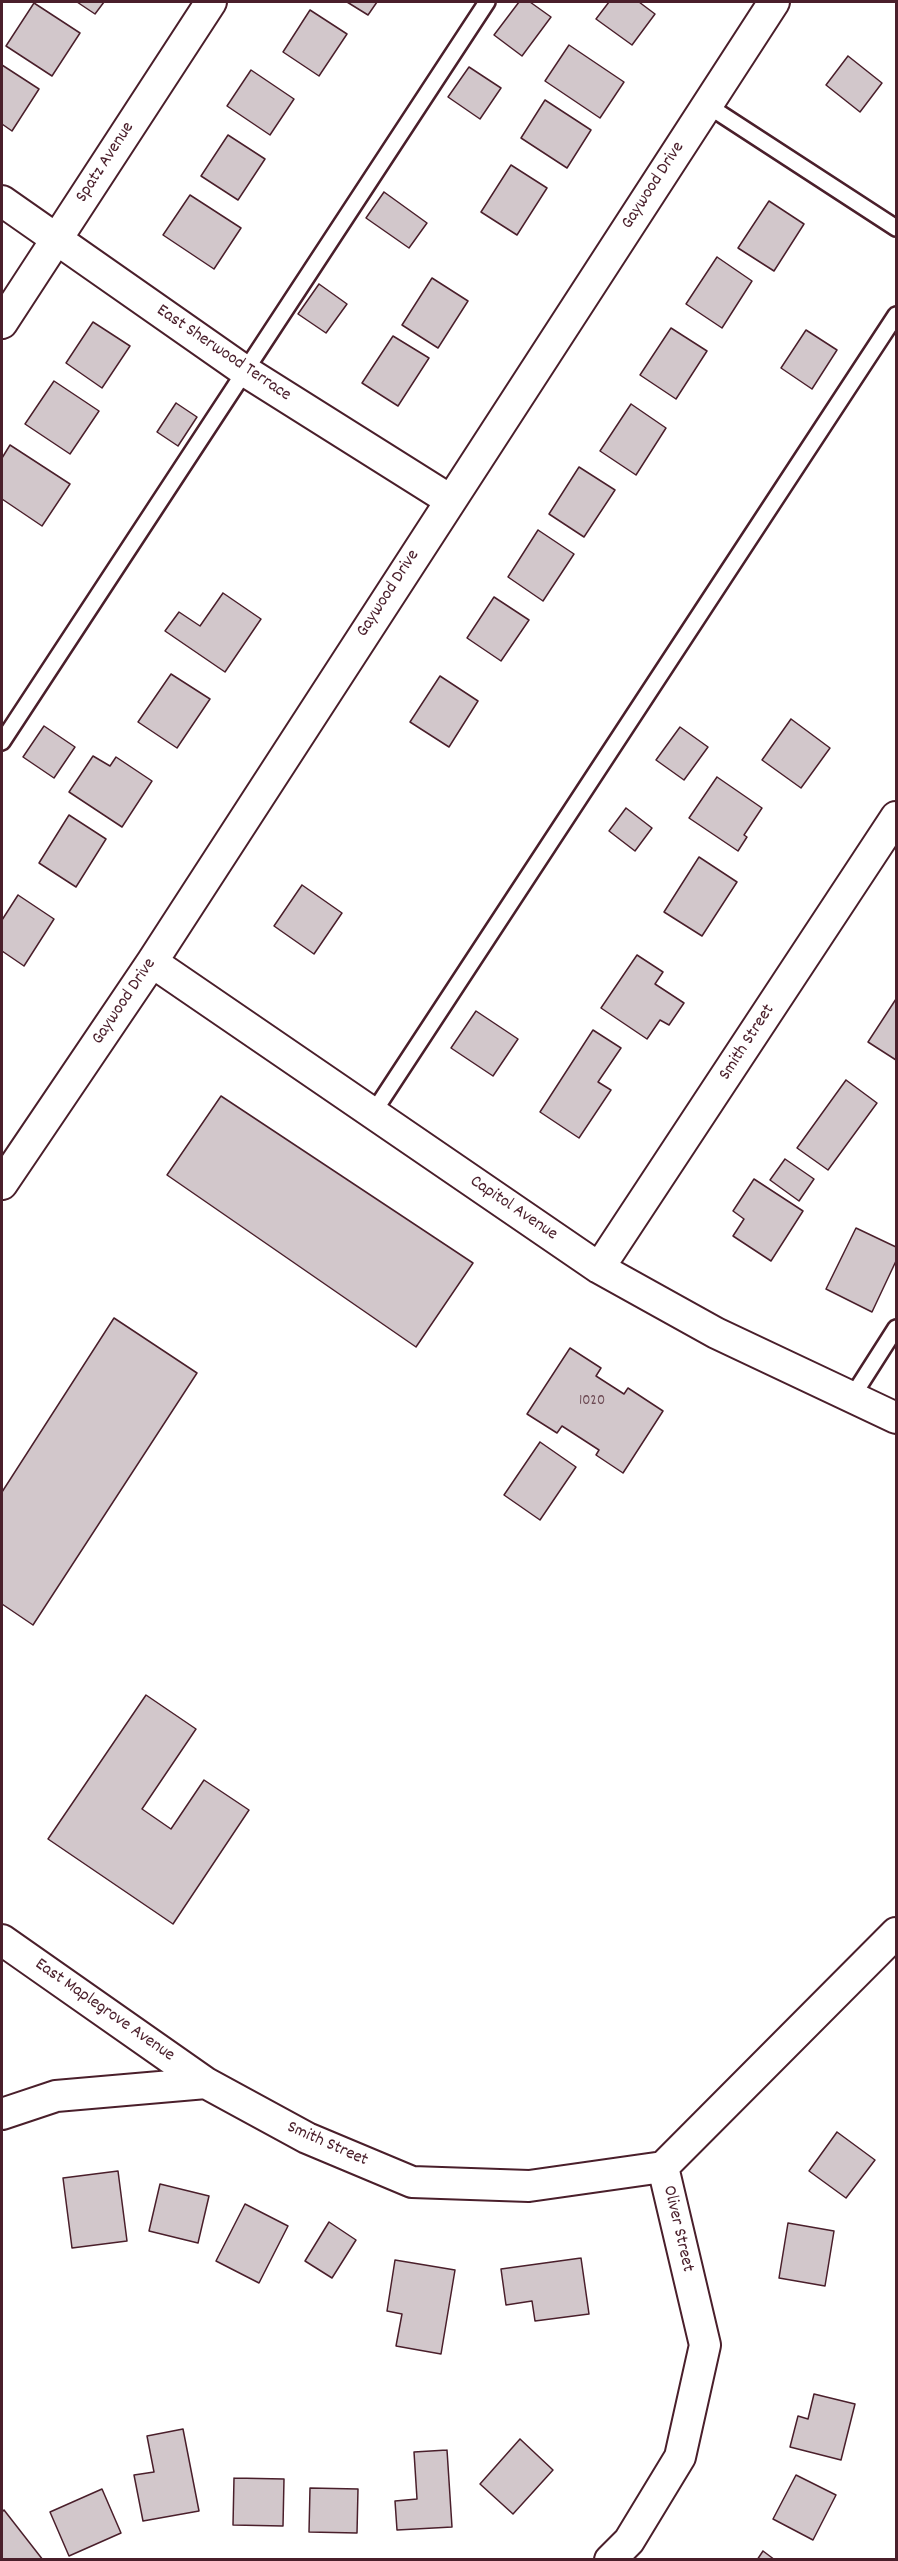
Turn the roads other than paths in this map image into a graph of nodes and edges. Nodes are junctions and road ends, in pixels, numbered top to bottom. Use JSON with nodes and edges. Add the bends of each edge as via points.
{"nodes":[{"id":1,"x":211,"y":2,"type":"edge"},
{"id":2,"x":487,"y":2,"type":"edge"},
{"id":3,"x":774,"y":2,"type":"edge"},
{"id":4,"x":706,"y":105,"type":"junction"},
{"id":5,"x":2,"y":201,"type":"edge"},
{"id":6,"x":897,"y":228,"type":"edge"},
{"id":7,"x":57,"y":240,"type":"junction"},
{"id":8,"x":897,"y":315,"type":"edge"},
{"id":9,"x":2,"y":323,"type":"edge"},
{"id":10,"x":245,"y":371,"type":"junction"},
{"id":11,"x":450,"y":500,"type":"junction"},
{"id":12,"x":2,"y":742,"type":"edge"},
{"id":13,"x":897,"y":817,"type":"edge"},
{"id":14,"x":152,"y":962,"type":"junction"},
{"id":15,"x":372,"y":1113,"type":"junction"},
{"id":16,"x":2,"y":1184,"type":"edge"},
{"id":17,"x":599,"y":1268,"type":"junction"},
{"id":18,"x":897,"y":1328,"type":"edge"},
{"id":19,"x":852,"y":1396,"type":"junction"},
{"id":20,"x":897,"y":1418,"type":"edge"},
{"id":21,"x":897,"y":1933,"type":"edge"},
{"id":22,"x":2,"y":1940,"type":"edge"},
{"id":23,"x":206,"y":2083,"type":"junction"},
{"id":24,"x":2,"y":2114,"type":"edge"},
{"id":25,"x":663,"y":2168,"type":"junction"},
{"id":26,"x":610,"y":2559,"type":"edge"}],
"edges":[{"from":1,"to":7,"type":"street","name":"Spatz Avenue"},
{"from":2,"to":10,"type":"lane"},
{"from":3,"to":4,"type":"street","name":"Gaywood Drive"},
{"from":4,"to":6,"type":"lane"},
{"from":4,"to":11,"type":"street","name":"Gaywood Drive"},
{"from":5,"to":7,"type":"street","name":"East Sherwood Terrace"},
{"from":7,"to":9,"type":"street","name":"Spatz Avenue"},
{"from":7,"to":10,"type":"street","name":"East Sherwood Terrace"},
{"from":8,"to":15,"type":"lane"},
{"from":10,"to":11,"type":"street","name":"East Sherwood Terrace"},
{"from":10,"to":12,"type":"lane"},
{"from":11,"to":14,"type":"street","name":"Gaywood Drive"},
{"from":13,"to":17,"type":"street","name":"Smith Street"},
{"from":14,"to":15,"type":"street","name":"Capitol Avenue"},
{"from":14,"to":16,"type":"street","name":"Gaywood Drive"},
{"from":15,"to":17,"type":"street","name":"Capitol Avenue"},
{"from":17,"to":19,"type":"street","name":"Capitol Avenue","via":[[716,1333]]},
{"from":18,"to":19,"type":"lane"},
{"from":19,"to":20,"type":"street","name":"Capitol Avenue"},
{"from":21,"to":25,"type":"street","name":"Oliver Street"},
{"from":22,"to":23,"type":"street","name":"East Maplegrove Avenue"},
{"from":23,"to":24,"type":"street","via":[[57,2096]]},
{"from":23,"to":25,"type":"street","name":"Smith Street","via":[[307,2138],[412,2182],[529,2186]]},
{"from":25,"to":26,"type":"street","name":"Oliver Street","via":[[705,2345],[680,2457],[628,2541]]}]}
